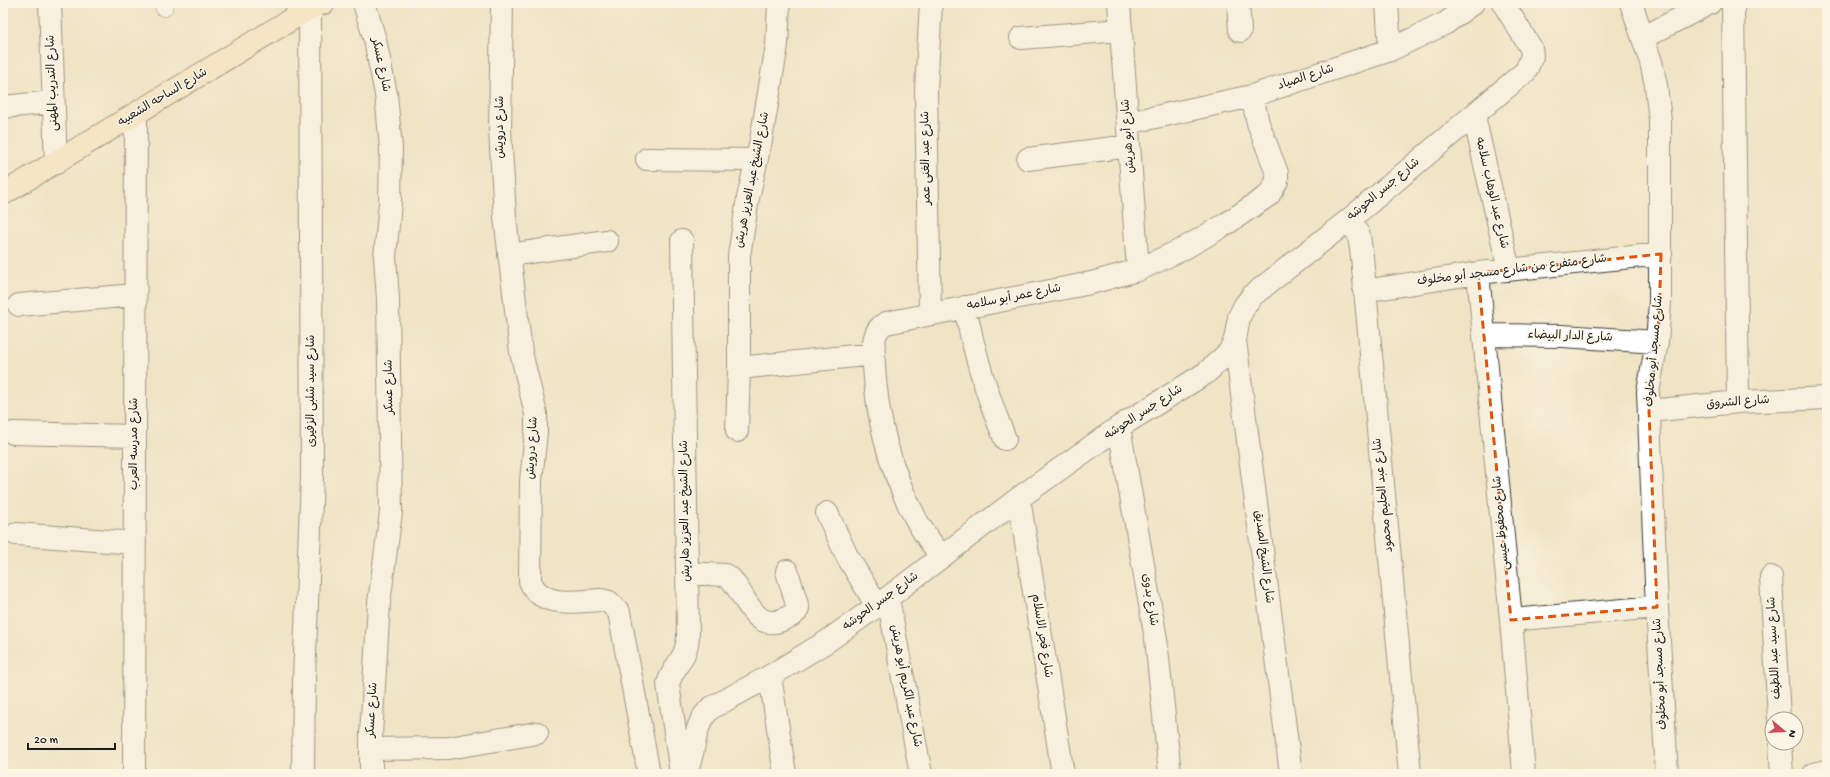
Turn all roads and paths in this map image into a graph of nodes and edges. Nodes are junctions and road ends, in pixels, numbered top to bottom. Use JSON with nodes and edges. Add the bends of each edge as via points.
{"nodes":[{"id":1,"x":50,"y":3,"type":"edge"},
{"id":2,"x":364,"y":3,"type":"edge"},
{"id":3,"x":502,"y":3,"type":"edge"},
{"id":4,"x":779,"y":3,"type":"edge"},
{"id":5,"x":931,"y":3,"type":"edge"},
{"id":6,"x":1119,"y":3,"type":"edge"},
{"id":7,"x":1238,"y":3,"type":"edge"},
{"id":8,"x":1387,"y":3,"type":"edge"},
{"id":9,"x":1473,"y":3,"type":"edge"},
{"id":10,"x":1503,"y":3,"type":"edge"},
{"id":11,"x":1631,"y":3,"type":"edge"},
{"id":12,"x":1710,"y":3,"type":"edge"},
{"id":13,"x":1732,"y":3,"type":"edge"},
{"id":14,"x":317,"y":6,"type":"edge"},
{"id":15,"x":1121,"y":30,"type":"junction"},
{"id":16,"x":1240,"y":31,"type":"dead end"},
{"id":17,"x":1644,"y":37,"type":"junction"},
{"id":18,"x":1022,"y":38,"type":"dead end"},
{"id":19,"x":1390,"y":50,"type":"junction"},
{"id":20,"x":1252,"y":96,"type":"junction"},
{"id":21,"x":53,"y":102,"type":"junction"},
{"id":22,"x":3,"y":107,"type":"edge"},
{"id":23,"x":136,"y":115,"type":"junction"},
{"id":24,"x":1474,"y":116,"type":"junction"},
{"id":25,"x":1128,"y":123,"type":"junction"},
{"id":26,"x":1129,"y":146,"type":"junction"},
{"id":27,"x":647,"y":159,"type":"dead end"},
{"id":28,"x":1028,"y":159,"type":"dead end"},
{"id":29,"x":756,"y":160,"type":"junction"},
{"id":30,"x":56,"y":163,"type":"junction"},
{"id":31,"x":3,"y":194,"type":"edge"},
{"id":32,"x":1350,"y":219,"type":"junction"},
{"id":33,"x":607,"y":241,"type":"dead end"},
{"id":34,"x":682,"y":241,"type":"dead end"},
{"id":35,"x":1661,"y":254,"type":"junction"},
{"id":36,"x":509,"y":255,"type":"junction"},
{"id":37,"x":1138,"y":270,"type":"junction"},
{"id":38,"x":1509,"y":270,"type":"junction"},
{"id":39,"x":1478,"y":273,"type":"junction"},
{"id":40,"x":1364,"y":291,"type":"junction"},
{"id":41,"x":135,"y":295,"type":"junction"},
{"id":42,"x":19,"y":305,"type":"dead end"},
{"id":43,"x":965,"y":307,"type":"junction"},
{"id":44,"x":930,"y":314,"type":"junction"},
{"id":45,"x":1484,"y":335,"type":"junction"},
{"id":46,"x":1235,"y":340,"type":"junction"},
{"id":47,"x":1657,"y":342,"type":"junction"},
{"id":48,"x":874,"y":354,"type":"junction"},
{"id":49,"x":739,"y":368,"type":"junction"},
{"id":50,"x":1827,"y":398,"type":"edge"},
{"id":51,"x":1738,"y":402,"type":"junction"},
{"id":52,"x":1649,"y":411,"type":"junction"},
{"id":53,"x":1120,"y":427,"type":"junction"},
{"id":54,"x":737,"y":431,"type":"dead end"},
{"id":55,"x":13,"y":433,"type":"dead end"},
{"id":56,"x":135,"y":436,"type":"junction"},
{"id":57,"x":1005,"y":439,"type":"dead end"},
{"id":58,"x":1019,"y":498,"type":"junction"},
{"id":59,"x":827,"y":513,"type":"dead end"},
{"id":60,"x":16,"y":534,"type":"dead end"},
{"id":61,"x":135,"y":543,"type":"junction"},
{"id":62,"x":941,"y":557,"type":"junction"},
{"id":63,"x":787,"y":571,"type":"dead end"},
{"id":64,"x":687,"y":573,"type":"junction"},
{"id":65,"x":1770,"y":577,"type":"dead end"},
{"id":66,"x":882,"y":602,"type":"junction"},
{"id":67,"x":1657,"y":607,"type":"junction"},
{"id":68,"x":1511,"y":620,"type":"junction"},
{"id":69,"x":770,"y":676,"type":"junction"},
{"id":70,"x":1778,"y":711,"type":"edge"},
{"id":71,"x":537,"y":734,"type":"dead end"},
{"id":72,"x":371,"y":749,"type":"junction"},
{"id":73,"x":1781,"y":751,"type":"edge"},
{"id":74,"x":1827,"y":771,"type":"edge"},
{"id":75,"x":134,"y":774,"type":"edge"},
{"id":76,"x":303,"y":774,"type":"edge"},
{"id":77,"x":371,"y":774,"type":"edge"},
{"id":78,"x":649,"y":774,"type":"edge"},
{"id":79,"x":681,"y":774,"type":"edge"},
{"id":80,"x":685,"y":774,"type":"edge"},
{"id":81,"x":785,"y":774,"type":"edge"},
{"id":82,"x":922,"y":774,"type":"edge"},
{"id":83,"x":1063,"y":774,"type":"edge"},
{"id":84,"x":1170,"y":774,"type":"edge"},
{"id":85,"x":1291,"y":774,"type":"edge"},
{"id":86,"x":1410,"y":774,"type":"edge"},
{"id":87,"x":1524,"y":774,"type":"edge"},
{"id":88,"x":1667,"y":774,"type":"edge"},
{"id":89,"x":1782,"y":774,"type":"edge"},
{"id":90,"x":1814,"y":774,"type":"edge"}],
"edges":[{"from":1,"to":21,"type":"street","name":"شارع التدريب المهنى"},
{"from":2,"to":72,"type":"street","name":"شارع عسكر","via":[[386,94],[390,148],[390,203],[385,270],[389,314],[391,512],[381,582]]},
{"from":3,"to":36,"type":"street","name":"شارع درويش","via":[[500,130]]},
{"from":4,"to":29,"type":"street","name":"شارع الشيخ عبد العزيز هريش","via":[[777,45]]},
{"from":5,"to":44,"type":"street","name":"شارع عبد الغنى عمر","via":[[926,90]]},
{"from":6,"to":15,"type":"street","name":"شارع أبو هريش"},
{"from":7,"to":16,"type":"street"},
{"from":8,"to":19,"type":"street"},
{"from":9,"to":19,"type":"street","name":"شارع الصياد","via":[[1446,23]]},
{"from":10,"to":24,"type":"street","name":"شارع جسر الحوشه","via":[[1531,48],[1532,56],[1526,71]]},
{"from":11,"to":17,"type":"street","name":"شارع مسجد أبو مخلوف"},
{"from":12,"to":17,"type":"street"},
{"from":13,"to":51,"type":"street"},
{"from":14,"to":23,"type":"main road","name":"شارع الساحه الشعبيه"},
{"from":14,"to":76,"type":"street","name":"شارع سيد شلبى الزفيرى","via":[[312,478]]},
{"from":15,"to":18,"type":"street"},
{"from":15,"to":25,"type":"street","name":"شارع أبو هريش"},
{"from":17,"to":35,"type":"street","name":"شارع مسجد أبو مخلوف","via":[[1656,85],[1660,121]]},
{"from":19,"to":20,"type":"street","name":"شارع الصياد"},
{"from":20,"to":25,"type":"street","name":"شارع الصياد"},
{"from":20,"to":37,"type":"street","name":"شارع عمر أبو سلامه","via":[[1258,123],[1275,165],[1274,188],[1269,195],[1226,224],[1183,249]]},
{"from":21,"to":22,"type":"street"},
{"from":21,"to":30,"type":"street","name":"شارع التدريب المهنى"},
{"from":23,"to":30,"type":"main road","name":"شارع الساحه الشعبيه"},
{"from":23,"to":41,"type":"street","name":"شارع مدرسه العرب"},
{"from":24,"to":32,"type":"street","name":"شارع جسر الحوشه"},
{"from":24,"to":38,"type":"street","name":"شارع عبد الوهاب سلامه"},
{"from":25,"to":26,"type":"street","name":"شارع أبو هريش"},
{"from":26,"to":28,"type":"street"},
{"from":26,"to":37,"type":"street","name":"شارع أبو هريش"},
{"from":27,"to":29,"type":"street"},
{"from":29,"to":49,"type":"street","name":"شارع الشيخ عبد العزيز هريش","via":[[739,256]]},
{"from":30,"to":31,"type":"main road","name":"شارع الساحه الشعبيه"},
{"from":32,"to":40,"type":"street","name":"شارع عبد الحليم محمود","via":[[1359,236]]},
{"from":32,"to":46,"type":"street","name":"شارع جسر الحوشه","via":[[1253,295],[1239,317]]},
{"from":33,"to":36,"type":"street"},
{"from":34,"to":64,"type":"street","name":"شارع الشيخ عبد العزيز هاريش"},
{"from":35,"to":38,"type":"street","name":"شارع متفرع من شارع مسجد أبو مخلوف"},
{"from":35,"to":47,"type":"street","name":"شارع مسجد أبو مخلوف"},
{"from":36,"to":78,"type":"street","name":"شارع درويش","via":[[521,352],[536,414],[531,481],[530,581],[533,588],[545,599],[601,600],[608,602],[619,612]]},
{"from":37,"to":43,"type":"street","name":"شارع عمر أبو سلامه","via":[[1091,283]]},
{"from":38,"to":39,"type":"street","name":"شارع متفرع من شارع مسجد أبو مخلوف"},
{"from":39,"to":40,"type":"street","name":"شارع متفرع من شارع مسجد أبو مخلوف"},
{"from":39,"to":45,"type":"street","name":"شارع محفوظ عيسى"},
{"from":40,"to":86,"type":"street","name":"شارع عبد الحليم محمود"},
{"from":41,"to":42,"type":"street"},
{"from":41,"to":56,"type":"street","name":"شارع مدرسه العرب"},
{"from":43,"to":44,"type":"street","name":"شارع عمر أبو سلامه"},
{"from":43,"to":57,"type":"street","via":[[980,374]]},
{"from":44,"to":48,"type":"street","name":"شارع عمر أبو سلامه","via":[[880,326],[876,332]]},
{"from":45,"to":47,"type":"street","name":"شارع الدار البيضاء"},
{"from":45,"to":68,"type":"street","name":"شارع محفوظ عيسى"},
{"from":46,"to":53,"type":"street","name":"شارع جسر الحوشه","via":[[1229,352],[1206,373]]},
{"from":46,"to":85,"type":"street","name":"شارع الشيخ الصديق"},
{"from":47,"to":52,"type":"street","name":"شارع مسجد أبو مخلوف","via":[[1648,392]]},
{"from":48,"to":49,"type":"street"},
{"from":48,"to":62,"type":"street","name":"شارع عمر أبو سلامه","via":[[876,398],[884,441],[898,483],[918,522]]},
{"from":49,"to":54,"type":"street","name":"شارع الشيخ عبد العزيز هريش"},
{"from":50,"to":51,"type":"street","name":"شارع الشروق"},
{"from":51,"to":52,"type":"street","name":"شارع الشروق"},
{"from":52,"to":67,"type":"street","name":"شارع مسجد أبو مخلوف"},
{"from":53,"to":58,"type":"street","name":"شارع جسر الحوشه"},
{"from":53,"to":84,"type":"street","name":"شارع بدوى","via":[[1156,639]]},
{"from":55,"to":56,"type":"street"},
{"from":56,"to":61,"type":"street","name":"شارع مدرسه العرب"},
{"from":58,"to":62,"type":"street","name":"شارع جسر الحوشه"},
{"from":58,"to":83,"type":"street","name":"شارع فجر الاسلام"},
{"from":59,"to":66,"type":"street","via":[[847,556]]},
{"from":60,"to":61,"type":"street"},
{"from":61,"to":75,"type":"street","name":"شارع مدرسه العرب"},
{"from":62,"to":66,"type":"street","name":"شارع جسر الحوشه"},
{"from":63,"to":64,"type":"street","via":[[798,608],[797,612],[780,621],[762,619],[754,614],[730,578],[725,575]]},
{"from":64,"to":79,"type":"street","name":"شارع الشيخ عبد العزيز هاريش","via":[[686,653],[668,684]]},
{"from":65,"to":70,"type":"street","name":"شارع سيد عبد اللطيف"},
{"from":66,"to":69,"type":"street","name":"شارع جسر الحوشه","via":[[826,642]]},
{"from":66,"to":82,"type":"street","name":"شارع عبد الكريم أبو هريش"},
{"from":67,"to":68,"type":"street"},
{"from":67,"to":88,"type":"street","name":"شارع مسجد أبو مخلوف"},
{"from":68,"to":87,"type":"street","name":"شارع محفوظ عيسى"},
{"from":69,"to":80,"type":"street","name":"شارع جسر الحوشه","via":[[719,703],[703,715],[696,733],[691,763]]},
{"from":69,"to":81,"type":"street"},
{"from":71,"to":72,"type":"street","via":[[449,748]]},
{"from":72,"to":77,"type":"street","name":"شارع عسكر"},
{"from":73,"to":89,"type":"street"},
{"from":74,"to":90,"type":"street"}]}
